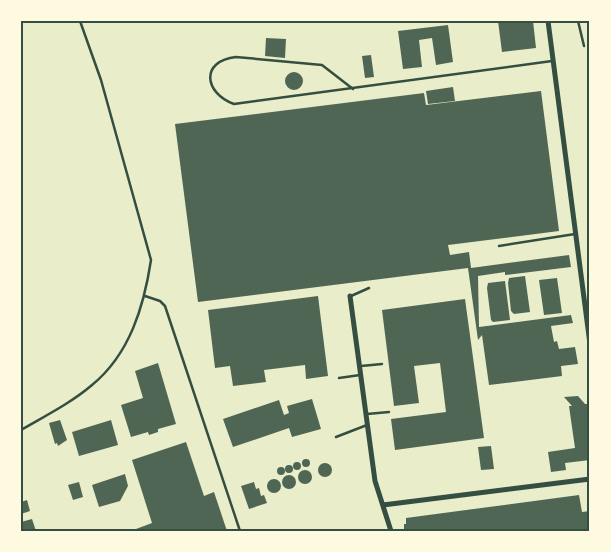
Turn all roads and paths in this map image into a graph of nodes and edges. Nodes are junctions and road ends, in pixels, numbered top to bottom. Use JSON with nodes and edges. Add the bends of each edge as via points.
{"nodes":[{"id":1,"x":80,"y":21,"type":"edge"},
{"id":2,"x":548,"y":21,"type":"edge"},
{"id":3,"x":578,"y":21,"type":"edge"},
{"id":4,"x":584,"y":46,"type":"dead end"},
{"id":5,"x":553,"y":61,"type":"junction"},
{"id":6,"x":354,"y":89,"type":"junction"},
{"id":7,"x":576,"y":234,"type":"junction"},
{"id":8,"x":499,"y":246,"type":"dead end"},
{"id":9,"x":369,"y":288,"type":"dead end"},
{"id":10,"x":145,"y":296,"type":"junction"},
{"id":11,"x":350,"y":296,"type":"joint"},
{"id":12,"x":590,"y":344,"type":"edge"},
{"id":13,"x":382,"y":364,"type":"dead end"},
{"id":14,"x":359,"y":366,"type":"junction"},
{"id":15,"x":360,"y":375,"type":"junction"},
{"id":16,"x":339,"y":378,"type":"dead end"},
{"id":17,"x":390,"y":412,"type":"dead end"},
{"id":18,"x":366,"y":414,"type":"junction"},
{"id":19,"x":367,"y":425,"type":"junction"},
{"id":20,"x":21,"y":430,"type":"edge"},
{"id":21,"x":336,"y":437,"type":"dead end"},
{"id":22,"x":590,"y":479,"type":"edge"},
{"id":23,"x":383,"y":505,"type":"junction"},
{"id":24,"x":240,"y":531,"type":"edge"},
{"id":25,"x":391,"y":531,"type":"edge"}],
"edges":[{"from":1,"to":10,"type":"lane","via":[[101,80],[151,260]]},
{"from":2,"to":5,"type":"street"},
{"from":3,"to":4,"type":"lane"},
{"from":5,"to":6,"type":"lane"},
{"from":5,"to":7,"type":"street"},
{"from":6,"to":6,"type":"lane","via":[[234,104],[219,97],[210,77],[218,62],[236,57],[322,65]]},
{"from":7,"to":8,"type":"lane"},
{"from":7,"to":12,"type":"street"},
{"from":9,"to":11,"type":"lane"},
{"from":10,"to":20,"type":"lane","via":[[133,331],[101,376],[75,398]]},
{"from":10,"to":24,"type":"lane","via":[[165,306]]},
{"from":11,"to":14,"type":"street"},
{"from":13,"to":14,"type":"lane"},
{"from":14,"to":15,"type":"street"},
{"from":15,"to":16,"type":"lane"},
{"from":15,"to":18,"type":"street"},
{"from":17,"to":18,"type":"lane"},
{"from":18,"to":19,"type":"street"},
{"from":19,"to":21,"type":"lane"},
{"from":19,"to":23,"type":"street","via":[[375,481]]},
{"from":22,"to":23,"type":"street"},
{"from":23,"to":25,"type":"street"}]}
